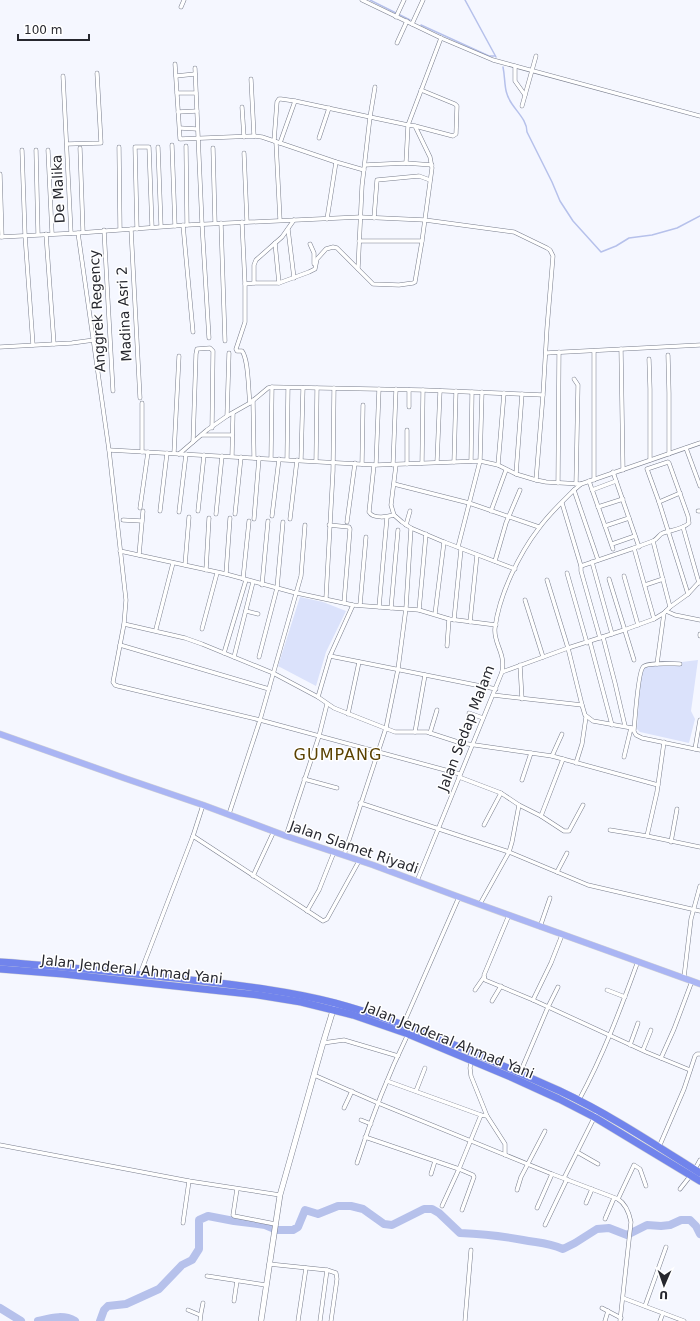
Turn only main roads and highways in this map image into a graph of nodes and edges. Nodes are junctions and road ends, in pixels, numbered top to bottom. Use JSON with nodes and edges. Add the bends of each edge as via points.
{"nodes":[{"id":1,"x":0,"y":734,"type":"edge"},
{"id":2,"x":0,"y":962,"type":"edge"},
{"id":3,"x":0,"y":969,"type":"edge"},
{"id":4,"x":700,"y":984,"type":"edge"},
{"id":5,"x":335,"y":1006,"type":"junction"},
{"id":6,"x":405,"y":1030,"type":"junction"},
{"id":7,"x":695,"y":1172,"type":"edge"},
{"id":8,"x":700,"y":1181,"type":"edge"}],
"edges":[{"from":1,"to":4,"type":"main road","name":"Jalan Slamet Riyadi","via":[[203,804]]},
{"from":2,"to":5,"type":"highway","name":"Jalan Jenderal Ahmad Yani","via":[[265,989],[303,995]]},
{"from":3,"to":5,"type":"highway","name":"Jalan Jenderal Ahmad Yani","via":[[258,995]]},
{"from":5,"to":6,"type":"highway","name":"Jalan Jenderal Ahmad Yani","via":[[364,1019]]},
{"from":6,"to":7,"type":"highway","name":"Jalan Jenderal Ahmad Yani","via":[[594,1117]]},
{"from":6,"to":7,"type":"highway","name":"Jalan Jenderal Ahmad Yani","via":[[520,1073],[579,1100],[659,1147]]},
{"from":7,"to":8,"type":"highway","name":"Jalan Jenderal Ahmad Yani"}]}
